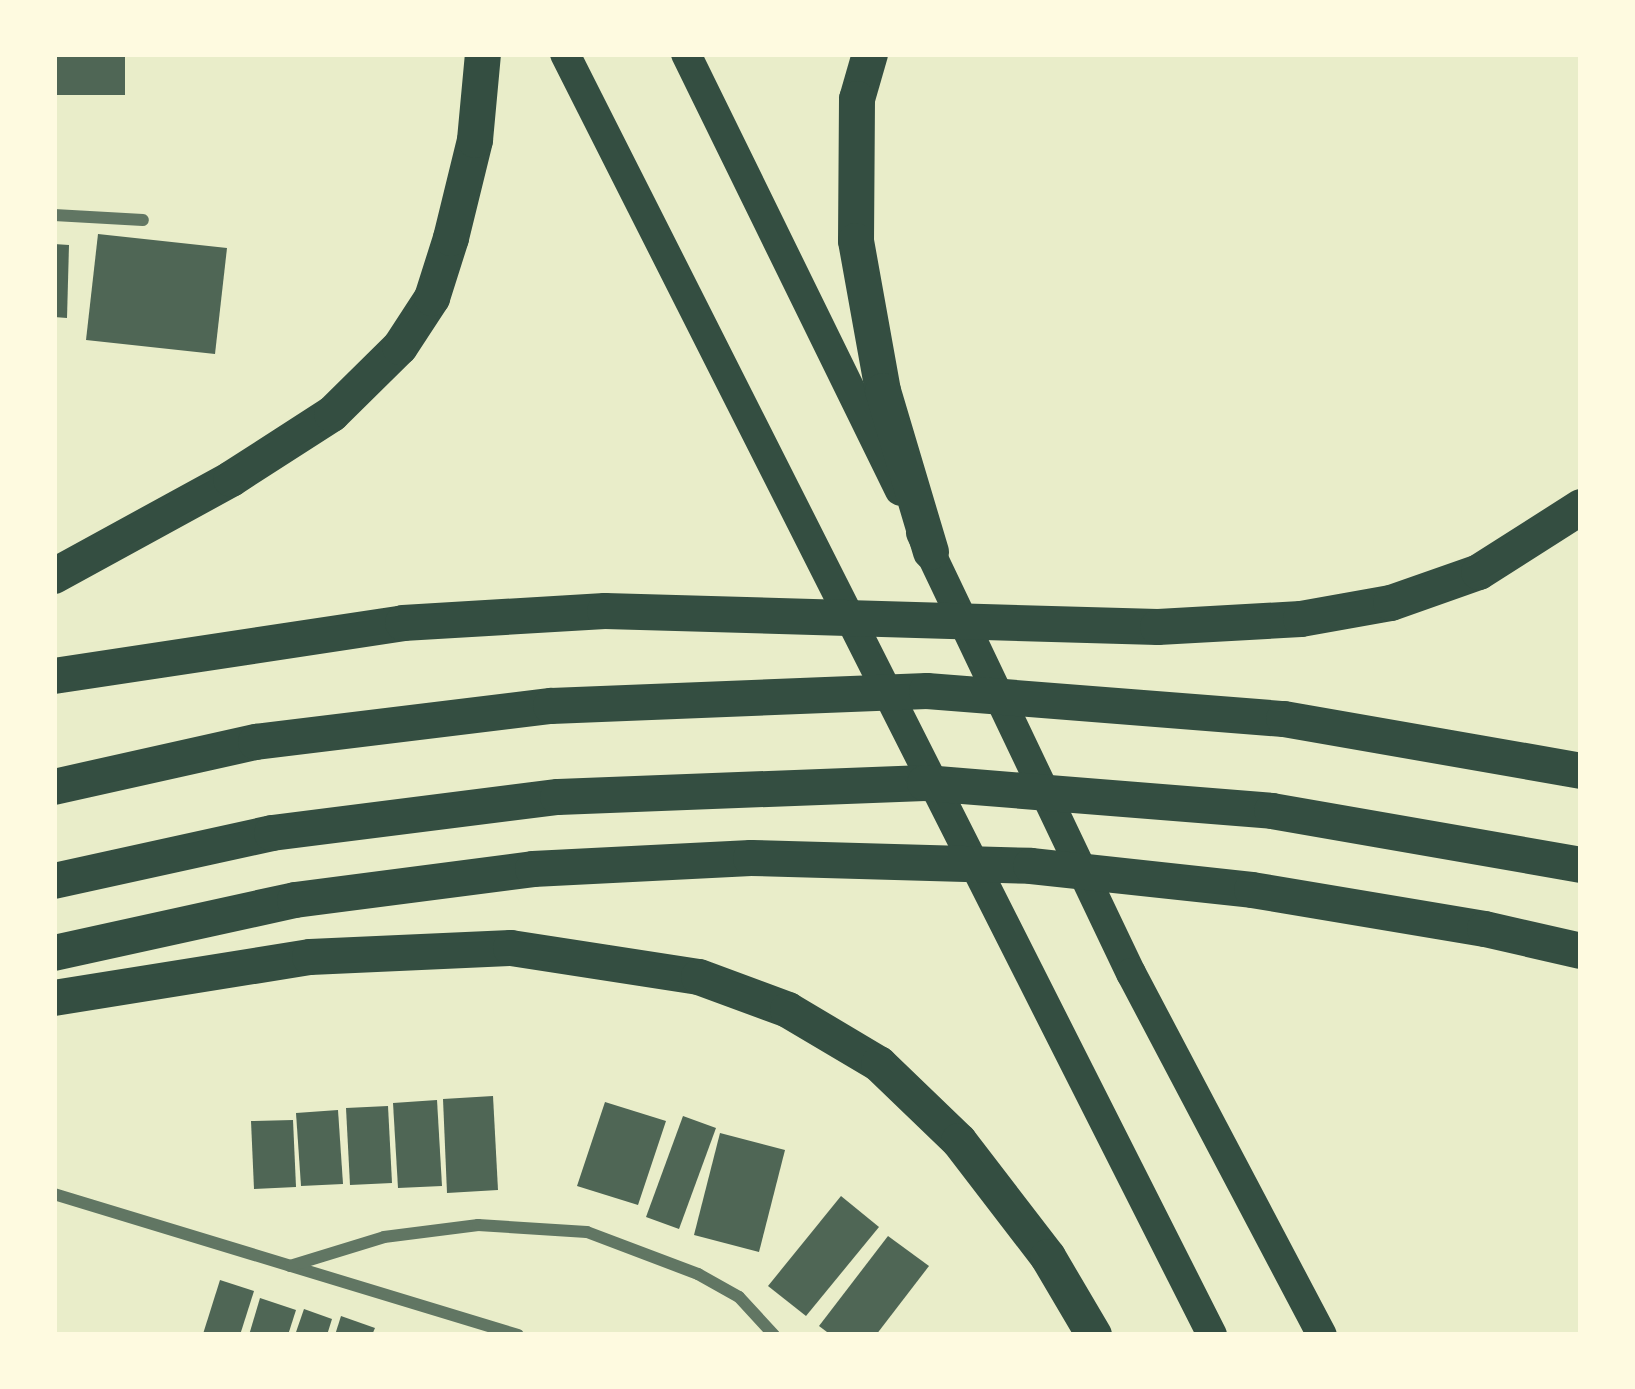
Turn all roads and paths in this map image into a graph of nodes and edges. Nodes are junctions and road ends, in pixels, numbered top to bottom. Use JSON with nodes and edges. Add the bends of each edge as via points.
{"nodes":[{"id":1,"x":483,"y":54,"type":"edge"},
{"id":2,"x":566,"y":54,"type":"edge"},
{"id":3,"x":686,"y":54,"type":"edge"},
{"id":4,"x":870,"y":54,"type":"edge"},
{"id":5,"x":54,"y":215,"type":"edge"},
{"id":6,"x":143,"y":220,"type":"dead end"},
{"id":7,"x":1581,"y":507,"type":"edge"},
{"id":8,"x":931,"y":552,"type":"junction"},
{"id":9,"x":54,"y":575,"type":"edge"},
{"id":10,"x":54,"y":676,"type":"edge"},
{"id":11,"x":1581,"y":771,"type":"edge"},
{"id":12,"x":54,"y":787,"type":"edge"},
{"id":13,"x":1581,"y":865,"type":"edge"},
{"id":14,"x":54,"y":881,"type":"edge"},
{"id":15,"x":1581,"y":951,"type":"edge"},
{"id":16,"x":54,"y":953,"type":"edge"},
{"id":17,"x":54,"y":998,"type":"edge"},
{"id":18,"x":54,"y":1195,"type":"edge"},
{"id":19,"x":290,"y":1266,"type":"junction"},
{"id":20,"x":518,"y":1335,"type":"edge"},
{"id":21,"x":774,"y":1335,"type":"edge"},
{"id":22,"x":1094,"y":1335,"type":"edge"},
{"id":23,"x":1211,"y":1335,"type":"edge"},
{"id":24,"x":1322,"y":1335,"type":"edge"}],
"edges":[{"from":1,"to":9,"type":"highway","via":[[475,140],[451,238],[432,298],[400,347],[332,414]]},
{"from":2,"to":23,"type":"main road"},
{"from":3,"to":8,"type":"main road"},
{"from":4,"to":8,"type":"highway","via":[[857,99],[856,242],[883,391]]},
{"from":5,"to":6,"type":"street"},
{"from":7,"to":10,"type":"highway","via":[[1478,572],[1391,603],[1301,620],[1158,627],[605,611],[403,623]]},
{"from":8,"to":24,"type":"main road","via":[[1131,973]]},
{"from":11,"to":12,"type":"highway","via":[[1284,719],[927,691],[551,706],[256,742]]},
{"from":13,"to":14,"type":"highway","via":[[1272,811],[926,782],[558,797],[272,833]]},
{"from":15,"to":16,"type":"highway","via":[[1252,890],[1031,866],[751,857],[533,869],[319,897]]},
{"from":17,"to":22,"type":"highway","via":[[310,957],[511,948],[699,977],[788,1010],[879,1064],[959,1141],[1048,1257]]},
{"from":18,"to":19,"type":"street"},
{"from":19,"to":20,"type":"street"},
{"from":19,"to":21,"type":"street","via":[[384,1237],[478,1225],[586,1232],[647,1251],[739,1297]]}]}
